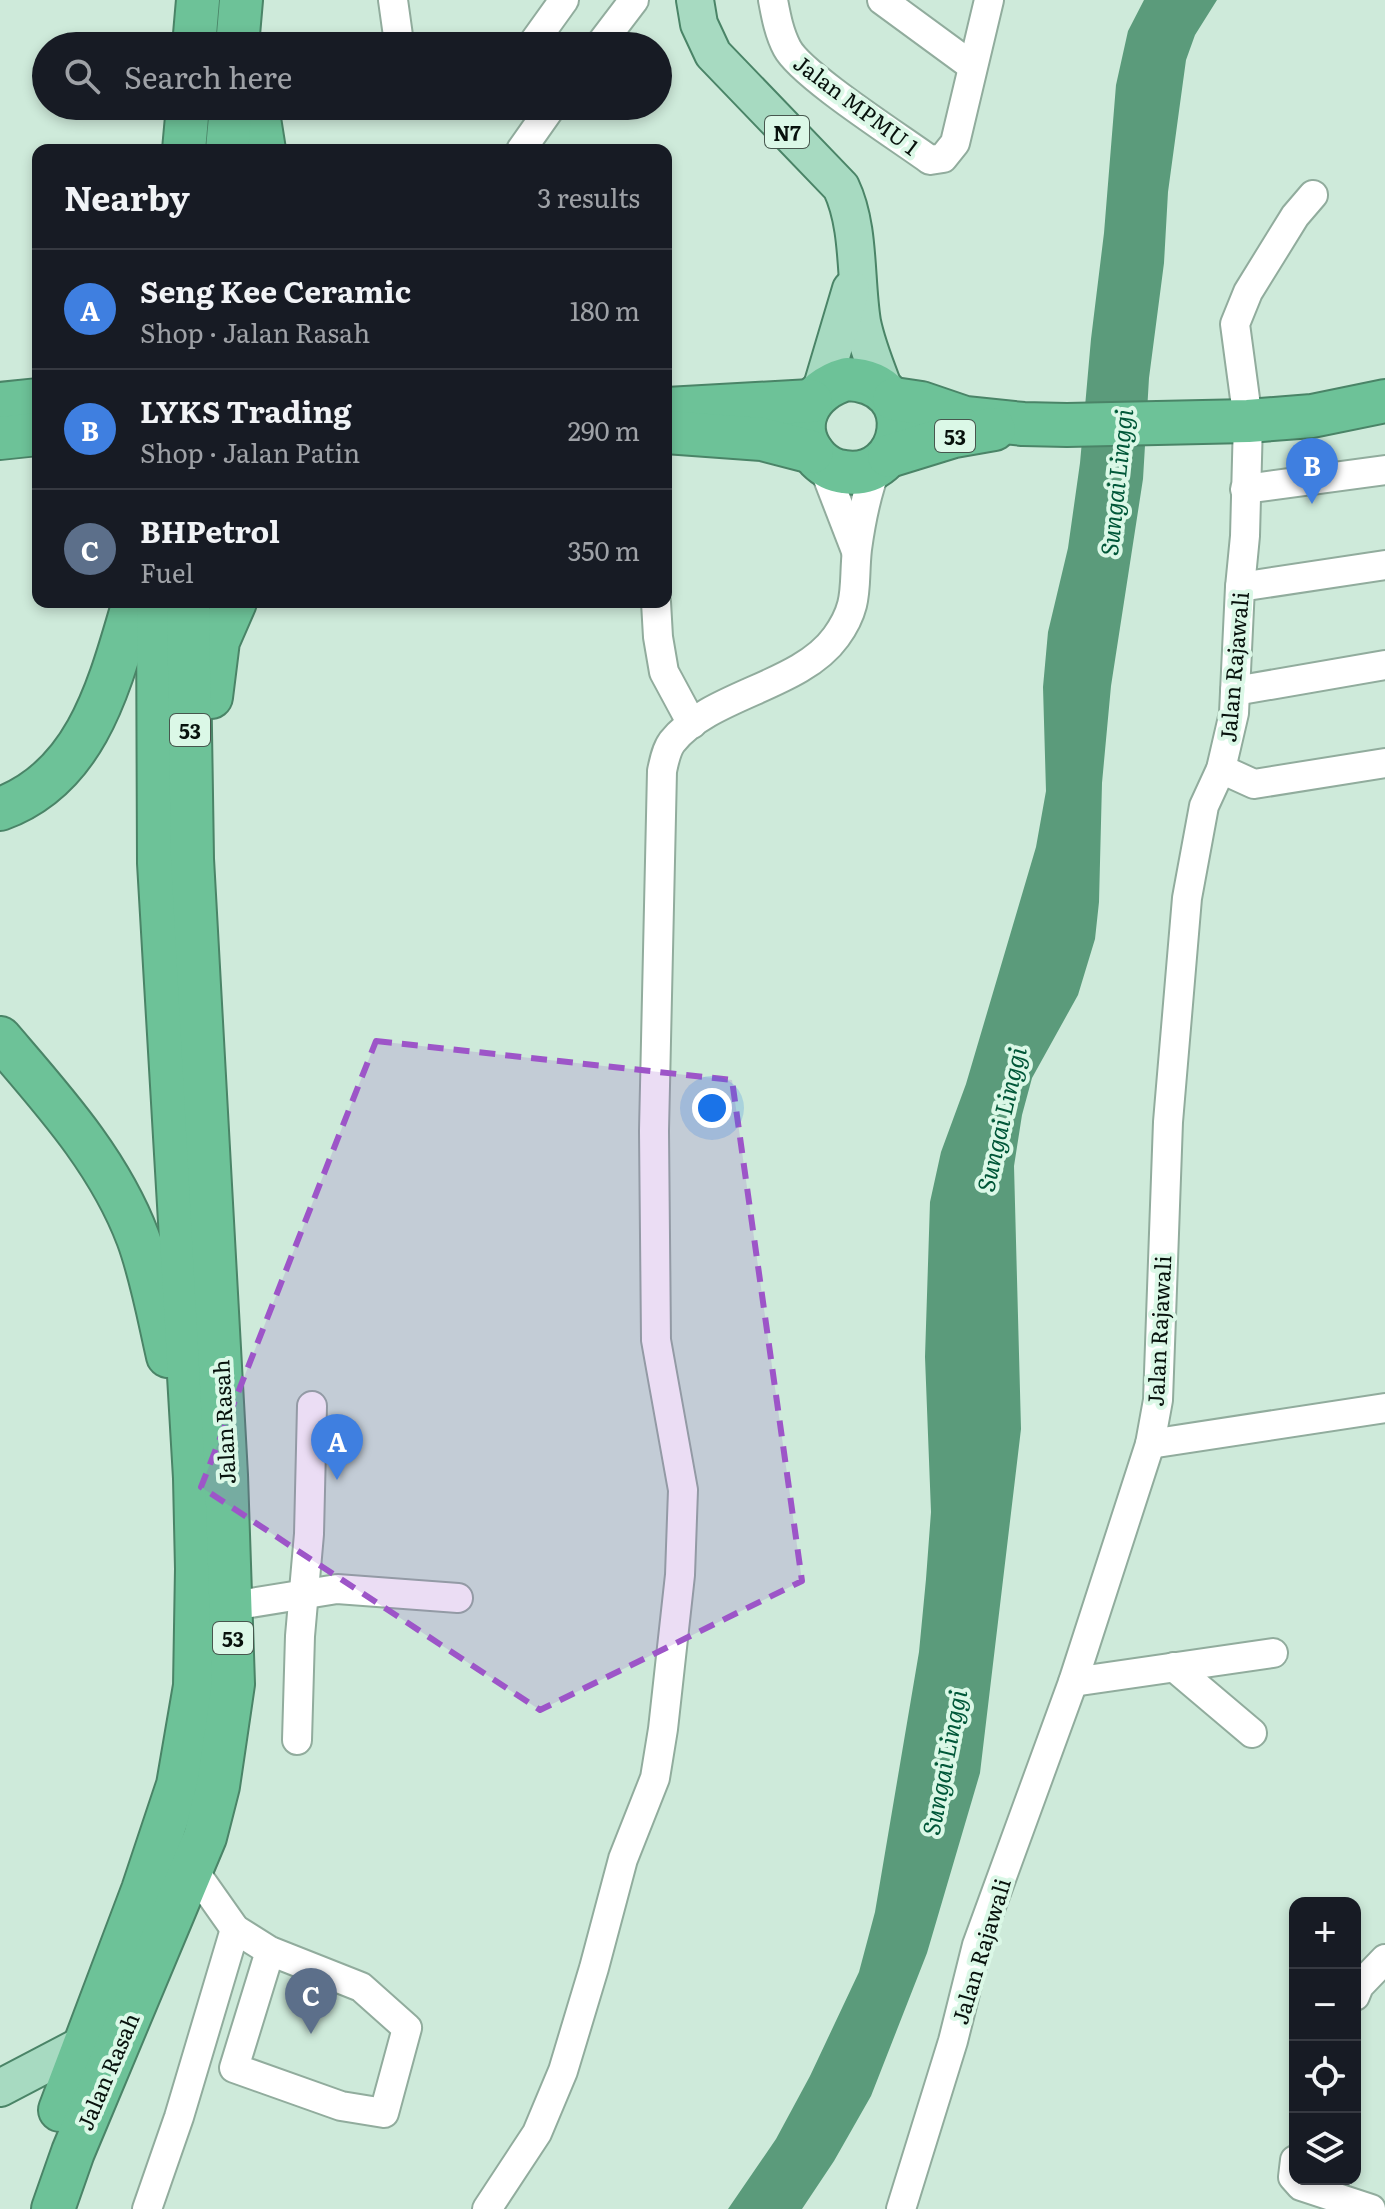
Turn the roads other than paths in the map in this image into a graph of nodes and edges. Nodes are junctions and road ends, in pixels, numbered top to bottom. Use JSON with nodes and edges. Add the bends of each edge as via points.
{"nodes":[{"id":1,"x":198,"y":0,"type":"edge"},
{"id":2,"x":393,"y":0,"type":"edge"},
{"id":3,"x":564,"y":0,"type":"edge"},
{"id":4,"x":634,"y":0,"type":"edge"},
{"id":5,"x":695,"y":0,"type":"edge"},
{"id":6,"x":773,"y":0,"type":"edge"},
{"id":7,"x":882,"y":0,"type":"edge"},
{"id":8,"x":989,"y":0,"type":"edge"},
{"id":9,"x":241,"y":2,"type":"edge"},
{"id":10,"x":195,"y":32,"type":"edge"},
{"id":11,"x":238,"y":32,"type":"edge"},
{"id":12,"x":246,"y":32,"type":"edge"},
{"id":13,"x":397,"y":32,"type":"edge"},
{"id":14,"x":541,"y":32,"type":"edge"},
{"id":15,"x":610,"y":32,"type":"edge"},
{"id":16,"x":972,"y":66,"type":"junction"},
{"id":17,"x":187,"y":120,"type":"edge"},
{"id":18,"x":230,"y":120,"type":"edge"},
{"id":19,"x":259,"y":120,"type":"edge"},
{"id":20,"x":542,"y":120,"type":"edge"},
{"id":21,"x":185,"y":144,"type":"edge"},
{"id":22,"x":228,"y":144,"type":"edge"},
{"id":23,"x":263,"y":144,"type":"edge"},
{"id":24,"x":525,"y":144,"type":"edge"},
{"id":25,"x":1313,"y":195,"type":"dead end"},
{"id":26,"x":856,"y":272,"type":"junction"},
{"id":27,"x":816,"y":396,"type":"junction"},
{"id":28,"x":890,"y":396,"type":"junction"},
{"id":29,"x":32,"y":401,"type":"edge"},
{"id":30,"x":1385,"y":401,"type":"edge"},
{"id":31,"x":0,"y":404,"type":"edge"},
{"id":32,"x":672,"y":408,"type":"edge"},
{"id":33,"x":1233,"y":422,"type":"junction"},
{"id":34,"x":1023,"y":424,"type":"junction"},
{"id":35,"x":672,"y":432,"type":"edge"},
{"id":36,"x":32,"y":435,"type":"edge"},
{"id":37,"x":0,"y":438,"type":"edge"},
{"id":38,"x":817,"y":458,"type":"junction"},
{"id":39,"x":883,"y":461,"type":"junction"},
{"id":40,"x":1385,"y":470,"type":"edge"},
{"id":41,"x":1245,"y":489,"type":"junction"},
{"id":42,"x":857,"y":552,"type":"junction"},
{"id":43,"x":1385,"y":565,"type":"edge"},
{"id":44,"x":1240,"y":587,"type":"junction"},
{"id":45,"x":132,"y":608,"type":"edge"},
{"id":46,"x":158,"y":608,"type":"edge"},
{"id":47,"x":188,"y":608,"type":"edge"},
{"id":48,"x":232,"y":608,"type":"edge"},
{"id":49,"x":656,"y":608,"type":"edge"},
{"id":50,"x":1385,"y":665,"type":"edge"},
{"id":51,"x":1235,"y":691,"type":"junction"},
{"id":52,"x":692,"y":724,"type":"junction"},
{"id":53,"x":1385,"y":763,"type":"edge"},
{"id":54,"x":1221,"y":769,"type":"junction"},
{"id":55,"x":0,"y":809,"type":"edge"},
{"id":56,"x":192,"y":859,"type":"junction"},
{"id":57,"x":0,"y":1038,"type":"edge"},
{"id":58,"x":312,"y":1406,"type":"dead end"},
{"id":59,"x":1385,"y":1408,"type":"edge"},
{"id":60,"x":1150,"y":1444,"type":"junction"},
{"id":61,"x":195,"y":1478,"type":"junction"},
{"id":62,"x":302,"y":1594,"type":"junction"},
{"id":63,"x":458,"y":1598,"type":"dead end"},
{"id":64,"x":232,"y":1606,"type":"junction"},
{"id":65,"x":1273,"y":1653,"type":"dead end"},
{"id":66,"x":1174,"y":1667,"type":"junction"},
{"id":67,"x":1073,"y":1682,"type":"junction"},
{"id":68,"x":1252,"y":1733,"type":"dead end"},
{"id":69,"x":297,"y":1740,"type":"dead end"},
{"id":70,"x":192,"y":1868,"type":"junction"},
{"id":71,"x":235,"y":1929,"type":"junction"},
{"id":72,"x":270,"y":1951,"type":"junction"},
{"id":73,"x":1385,"y":1959,"type":"edge"},
{"id":74,"x":1361,"y":1984,"type":"edge"},
{"id":75,"x":86,"y":2043,"type":"junction"},
{"id":76,"x":0,"y":2088,"type":"edge"},
{"id":77,"x":1300,"y":2185,"type":"edge"},
{"id":78,"x":26,"y":2209,"type":"edge"},
{"id":79,"x":53,"y":2209,"type":"edge"},
{"id":80,"x":147,"y":2209,"type":"edge"},
{"id":81,"x":487,"y":2209,"type":"edge"},
{"id":82,"x":901,"y":2209,"type":"edge"},
{"id":83,"x":1371,"y":2209,"type":"edge"}],
"edges":[{"from":1,"to":10,"type":"highway"},
{"from":2,"to":13,"type":"street"},
{"from":3,"to":14,"type":"street"},
{"from":4,"to":15,"type":"street"},
{"from":5,"to":26,"type":"main road","number":"N7","via":[[713,54],[841,187],[851,207]]},
{"from":6,"to":16,"type":"street","name":"Jalan MPMU 1","via":[[788,51],[930,160],[943,158],[955,143]]},
{"from":7,"to":16,"type":"street"},
{"from":8,"to":16,"type":"street"},
{"from":9,"to":11,"type":"highway"},
{"from":9,"to":12,"type":"highway"},
{"from":17,"to":21,"type":"highway"},
{"from":18,"to":22,"type":"highway"},
{"from":19,"to":23,"type":"highway"},
{"from":20,"to":24,"type":"street"},
{"from":25,"to":33,"type":"street","name":"Jalan Rajawali","via":[[1248,292],[1235,324]]},
{"from":26,"to":27,"type":"main road","number":"N7"},
{"from":26,"to":28,"type":"main road","number":"N7","via":[[868,347]]},
{"from":27,"to":28,"type":"highway","number":"53","via":[[847,379],[875,385]]},
{"from":27,"to":32,"type":"highway","number":"53"},
{"from":27,"to":38,"type":"highway","via":[[805,413],[804,427]]},
{"from":28,"to":34,"type":"highway","number":"53","via":[[965,418]]},
{"from":28,"to":39,"type":"highway","via":[[899,431]]},
{"from":29,"to":31,"type":"highway"},
{"from":30,"to":33,"type":"highway","number":"53","via":[[1312,416]]},
{"from":33,"to":34,"type":"highway","number":"53"},
{"from":33,"to":41,"type":"street","name":"Jalan Rajawali"},
{"from":34,"to":39,"type":"highway","number":"53","via":[[954,436]]},
{"from":35,"to":38,"type":"highway","number":"53","via":[[762,439]]},
{"from":36,"to":37,"type":"highway"},
{"from":38,"to":39,"type":"highway","number":"53","via":[[849,473],[864,472]]},
{"from":38,"to":42,"type":"street"},
{"from":39,"to":42,"type":"street","via":[[865,498]]},
{"from":40,"to":41,"type":"street"},
{"from":41,"to":44,"type":"street","name":"Jalan Rajawali"},
{"from":42,"to":52,"type":"street","via":[[856,592],[834,641],[805,664]]},
{"from":43,"to":44,"type":"street"},
{"from":44,"to":51,"type":"street","name":"Jalan Rajawali"},
{"from":45,"to":55,"type":"highway","via":[[102,701],[77,750],[23,801]]},
{"from":46,"to":61,"type":"highway","name":"Jalan Rasah","number":"53","via":[[159,863]]},
{"from":47,"to":56,"type":"highway","name":"Jalan Rasah","number":"53"},
{"from":48,"to":56,"type":"highway","via":[[218,641]]},
{"from":49,"to":52,"type":"street","via":[[664,672]]},
{"from":50,"to":51,"type":"street"},
{"from":51,"to":54,"type":"street","name":"Jalan Rajawali"},
{"from":52,"to":81,"type":"street","via":[[670,744],[662,771],[654,1131],[656,1340],[683,1490],[680,1575],[663,1729],[655,1778],[623,1859],[563,2071],[537,2133]]},
{"from":53,"to":54,"type":"street","via":[[1254,784]]},
{"from":54,"to":60,"type":"street","name":"Jalan Rajawali","via":[[1204,806],[1187,898],[1168,1122],[1158,1400]]},
{"from":56,"to":64,"type":"highway","name":"Jalan Rasah","number":"53"},
{"from":57,"to":61,"type":"highway","via":[[60,1107],[121,1200],[155,1299]]},
{"from":58,"to":62,"type":"street"},
{"from":59,"to":60,"type":"street"},
{"from":60,"to":67,"type":"street","name":"Jalan Rajawali"},
{"from":61,"to":75,"type":"highway","name":"Jalan Rasah","number":"53","via":[[195,1686],[178,1785]]},
{"from":62,"to":63,"type":"street","via":[[337,1589]]},
{"from":62,"to":64,"type":"street"},
{"from":62,"to":69,"type":"street"},
{"from":64,"to":70,"type":"highway","name":"Jalan Rasah","number":"53","via":[[233,1684],[218,1786]]},
{"from":65,"to":66,"type":"street"},
{"from":66,"to":67,"type":"street"},
{"from":66,"to":68,"type":"street"},
{"from":67,"to":82,"type":"street","name":"Jalan Rajawali","via":[[977,1945]]},
{"from":70,"to":71,"type":"street"},
{"from":70,"to":79,"type":"highway","name":"Jalan Rasah","number":"53"},
{"from":71,"to":72,"type":"street"},
{"from":71,"to":80,"type":"street"},
{"from":72,"to":72,"type":"street","via":[[361,1987],[407,2028],[384,2113],[341,2106],[234,2068]]},
{"from":73,"to":74,"type":"street"},
{"from":75,"to":76,"type":"main road"},
{"from":75,"to":78,"type":"highway","name":"Jalan Rasah","number":"53"},
{"from":77,"to":83,"type":"street"}]}
